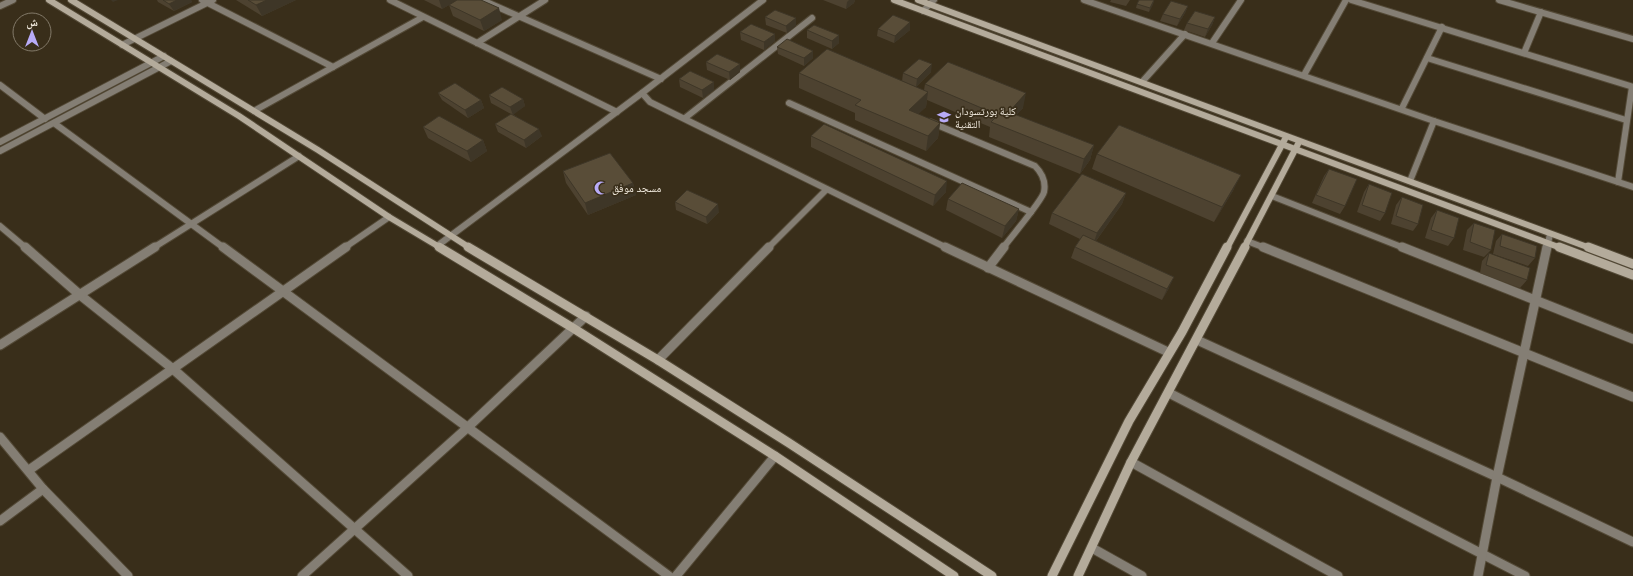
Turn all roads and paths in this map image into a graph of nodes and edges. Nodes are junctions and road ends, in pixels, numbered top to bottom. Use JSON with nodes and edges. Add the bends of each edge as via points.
{"nodes":[{"id":1,"x":14,"y":0,"type":"edge"},
{"id":2,"x":48,"y":0,"type":"edge"},
{"id":3,"x":71,"y":0,"type":"edge"},
{"id":4,"x":390,"y":0,"type":"edge"},
{"id":5,"x":482,"y":0,"type":"edge"},
{"id":6,"x":545,"y":0,"type":"edge"},
{"id":7,"x":763,"y":0,"type":"edge"},
{"id":8,"x":894,"y":0,"type":"edge"},
{"id":9,"x":918,"y":0,"type":"edge"},
{"id":10,"x":1084,"y":0,"type":"edge"},
{"id":11,"x":1241,"y":0,"type":"edge"},
{"id":12,"x":1346,"y":0,"type":"edge"},
{"id":13,"x":1351,"y":0,"type":"edge"},
{"id":14,"x":1499,"y":0,"type":"edge"},
{"id":15,"x":208,"y":1,"type":"edge"},
{"id":16,"x":932,"y":2,"type":"edge"},
{"id":17,"x":0,"y":6,"type":"edge"},
{"id":18,"x":923,"y":11,"type":"junction"},
{"id":19,"x":1541,"y":12,"type":"junction"},
{"id":20,"x":518,"y":16,"type":"junction"},
{"id":21,"x":423,"y":17,"type":"junction"},
{"id":22,"x":812,"y":18,"type":"dead end"},
{"id":23,"x":1442,"y":27,"type":"junction"},
{"id":24,"x":1185,"y":34,"type":"junction"},
{"id":25,"x":136,"y":38,"type":"junction"},
{"id":26,"x":1633,"y":39,"type":"edge"},
{"id":27,"x":477,"y":43,"type":"junction"},
{"id":28,"x":1212,"y":43,"type":"junction"},
{"id":29,"x":122,"y":45,"type":"junction"},
{"id":30,"x":1524,"y":53,"type":"junction"},
{"id":31,"x":168,"y":58,"type":"junction"},
{"id":32,"x":1427,"y":58,"type":"junction"},
{"id":33,"x":155,"y":65,"type":"junction"},
{"id":34,"x":333,"y":67,"type":"junction"},
{"id":35,"x":1304,"y":75,"type":"junction"},
{"id":36,"x":661,"y":79,"type":"junction"},
{"id":37,"x":1142,"y":82,"type":"junction"},
{"id":38,"x":0,"y":86,"type":"edge"},
{"id":39,"x":1633,"y":87,"type":"edge"},
{"id":40,"x":642,"y":93,"type":"junction"},
{"id":41,"x":789,"y":103,"type":"dead end"},
{"id":42,"x":1402,"y":108,"type":"junction"},
{"id":43,"x":254,"y":111,"type":"junction"},
{"id":44,"x":616,"y":112,"type":"junction"},
{"id":45,"x":685,"y":118,"type":"junction"},
{"id":46,"x":45,"y":119,"type":"junction"},
{"id":47,"x":1626,"y":120,"type":"junction"},
{"id":48,"x":926,"y":121,"type":"edge"},
{"id":49,"x":1434,"y":121,"type":"junction"},
{"id":50,"x":54,"y":123,"type":"junction"},
{"id":51,"x":1285,"y":140,"type":"junction"},
{"id":52,"x":0,"y":142,"type":"edge"},
{"id":53,"x":1297,"y":145,"type":"junction"},
{"id":54,"x":0,"y":151,"type":"edge"},
{"id":55,"x":299,"y":156,"type":"junction"},
{"id":56,"x":1410,"y":181,"type":"junction"},
{"id":57,"x":1618,"y":182,"type":"junction"},
{"id":58,"x":1633,"y":187,"type":"edge"},
{"id":59,"x":826,"y":190,"type":"junction"},
{"id":60,"x":1272,"y":196,"type":"junction"},
{"id":61,"x":1030,"y":212,"type":"junction"},
{"id":62,"x":389,"y":217,"type":"junction"},
{"id":63,"x":191,"y":225,"type":"junction"},
{"id":64,"x":0,"y":226,"type":"edge"},
{"id":65,"x":1550,"y":234,"type":"junction"},
{"id":66,"x":451,"y":237,"type":"junction"},
{"id":67,"x":1247,"y":241,"type":"junction"},
{"id":68,"x":1548,"y":244,"type":"junction"},
{"id":69,"x":437,"y":246,"type":"junction"},
{"id":70,"x":1633,"y":264,"type":"edge"},
{"id":71,"x":988,"y":268,"type":"junction"},
{"id":72,"x":1633,"y":275,"type":"edge"},
{"id":73,"x":283,"y":292,"type":"junction"},
{"id":74,"x":80,"y":295,"type":"junction"},
{"id":75,"x":1537,"y":300,"type":"junction"},
{"id":76,"x":586,"y":316,"type":"junction"},
{"id":77,"x":572,"y":328,"type":"junction"},
{"id":78,"x":1633,"y":339,"type":"edge"},
{"id":79,"x":1197,"y":340,"type":"junction"},
{"id":80,"x":0,"y":345,"type":"edge"},
{"id":81,"x":1168,"y":352,"type":"junction"},
{"id":82,"x":1525,"y":353,"type":"junction"},
{"id":83,"x":658,"y":360,"type":"junction"},
{"id":84,"x":174,"y":369,"type":"junction"},
{"id":85,"x":1168,"y":394,"type":"junction"},
{"id":86,"x":1633,"y":397,"type":"edge"},
{"id":87,"x":467,"y":428,"type":"junction"},
{"id":88,"x":0,"y":437,"type":"edge"},
{"id":89,"x":775,"y":456,"type":"junction"},
{"id":90,"x":1131,"y":462,"type":"junction"},
{"id":91,"x":29,"y":470,"type":"junction"},
{"id":92,"x":1497,"y":477,"type":"junction"},
{"id":93,"x":43,"y":489,"type":"junction"},
{"id":94,"x":0,"y":521,"type":"edge"},
{"id":95,"x":355,"y":528,"type":"junction"},
{"id":96,"x":1633,"y":542,"type":"edge"},
{"id":97,"x":1092,"y":548,"type":"junction"},
{"id":98,"x":1482,"y":555,"type":"junction"},
{"id":99,"x":128,"y":576,"type":"edge"},
{"id":100,"x":302,"y":576,"type":"edge"},
{"id":101,"x":408,"y":576,"type":"edge"},
{"id":102,"x":669,"y":576,"type":"edge"},
{"id":103,"x":676,"y":576,"type":"edge"},
{"id":104,"x":954,"y":576,"type":"edge"},
{"id":105,"x":992,"y":576,"type":"edge"},
{"id":106,"x":1052,"y":576,"type":"edge"},
{"id":107,"x":1078,"y":576,"type":"edge"},
{"id":108,"x":1142,"y":576,"type":"edge"},
{"id":109,"x":1338,"y":576,"type":"edge"},
{"id":110,"x":1478,"y":576,"type":"edge"},
{"id":111,"x":1525,"y":576,"type":"edge"}],
"edges":[{"from":1,"to":17,"type":"street"},
{"from":2,"to":29,"type":"street"},
{"from":3,"to":25,"type":"street"},
{"from":4,"to":21,"type":"street"},
{"from":5,"to":20,"type":"street"},
{"from":6,"to":20,"type":"street"},
{"from":7,"to":36,"type":"street"},
{"from":8,"to":18,"type":"street"},
{"from":9,"to":16,"type":"street"},
{"from":10,"to":24,"type":"street"},
{"from":11,"to":28,"type":"street"},
{"from":12,"to":35,"type":"street"},
{"from":13,"to":23,"type":"street"},
{"from":14,"to":19,"type":"street"},
{"from":15,"to":25,"type":"street"},
{"from":15,"to":34,"type":"street"},
{"from":16,"to":18,"type":"street"},
{"from":16,"to":37,"type":"street"},
{"from":18,"to":51,"type":"street"},
{"from":19,"to":26,"type":"street"},
{"from":19,"to":30,"type":"street"},
{"from":20,"to":27,"type":"street"},
{"from":20,"to":36,"type":"street"},
{"from":21,"to":27,"type":"street"},
{"from":21,"to":34,"type":"street"},
{"from":22,"to":45,"type":"street"},
{"from":23,"to":30,"type":"street"},
{"from":23,"to":32,"type":"street"},
{"from":24,"to":28,"type":"street"},
{"from":24,"to":37,"type":"street"},
{"from":25,"to":29,"type":"street"},
{"from":25,"to":31,"type":"street"},
{"from":27,"to":44,"type":"street"},
{"from":28,"to":35,"type":"street"},
{"from":29,"to":33,"type":"street"},
{"from":30,"to":39,"type":"street"},
{"from":31,"to":33,"type":"street"},
{"from":31,"to":43,"type":"street"},
{"from":32,"to":42,"type":"street"},
{"from":32,"to":47,"type":"street"},
{"from":33,"to":46,"type":"street"},
{"from":33,"to":50,"type":"street"},
{"from":33,"to":55,"type":"street"},
{"from":34,"to":43,"type":"street"},
{"from":35,"to":42,"type":"street"},
{"from":36,"to":40,"type":"street"},
{"from":37,"to":51,"type":"street"},
{"from":38,"to":46,"type":"street"},
{"from":39,"to":47,"type":"street"},
{"from":40,"to":44,"type":"street"},
{"from":40,"to":45,"type":"street","via":[[650,102]]},
{"from":41,"to":61,"type":"street"},
{"from":42,"to":49,"type":"street"},
{"from":43,"to":66,"type":"street"},
{"from":44,"to":66,"type":"street"},
{"from":45,"to":59,"type":"street"},
{"from":46,"to":52,"type":"street"},
{"from":47,"to":57,"type":"street"},
{"from":48,"to":61,"type":"street","via":[[1040,170],[1044,190]]},
{"from":49,"to":56,"type":"street"},
{"from":49,"to":57,"type":"street"},
{"from":50,"to":54,"type":"street"},
{"from":50,"to":63,"type":"street"},
{"from":51,"to":53,"type":"street"},
{"from":51,"to":81,"type":"street"},
{"from":53,"to":56,"type":"street"},
{"from":53,"to":60,"type":"street"},
{"from":53,"to":68,"type":"street"},
{"from":55,"to":62,"type":"street"},
{"from":55,"to":63,"type":"street"},
{"from":56,"to":65,"type":"street"},
{"from":57,"to":58,"type":"street"},
{"from":59,"to":71,"type":"street"},
{"from":59,"to":83,"type":"street"},
{"from":60,"to":67,"type":"street"},
{"from":60,"to":75,"type":"street"},
{"from":61,"to":71,"type":"street"},
{"from":62,"to":69,"type":"street"},
{"from":62,"to":73,"type":"street"},
{"from":63,"to":73,"type":"street"},
{"from":63,"to":74,"type":"street"},
{"from":64,"to":74,"type":"street"},
{"from":65,"to":68,"type":"street"},
{"from":65,"to":70,"type":"street"},
{"from":66,"to":69,"type":"street"},
{"from":66,"to":76,"type":"street"},
{"from":67,"to":79,"type":"street"},
{"from":67,"to":82,"type":"street"},
{"from":68,"to":72,"type":"street"},
{"from":68,"to":75,"type":"street"},
{"from":69,"to":77,"type":"street"},
{"from":71,"to":81,"type":"street"},
{"from":73,"to":84,"type":"street"},
{"from":73,"to":87,"type":"street"},
{"from":74,"to":80,"type":"street"},
{"from":74,"to":84,"type":"street"},
{"from":75,"to":78,"type":"street"},
{"from":75,"to":82,"type":"street"},
{"from":76,"to":77,"type":"street"},
{"from":76,"to":83,"type":"street"},
{"from":77,"to":87,"type":"street"},
{"from":77,"to":89,"type":"street"},
{"from":79,"to":85,"type":"street"},
{"from":79,"to":92,"type":"street"},
{"from":81,"to":106,"type":"street","via":[[1128,424]]},
{"from":82,"to":86,"type":"street"},
{"from":82,"to":92,"type":"street"},
{"from":83,"to":105,"type":"street"},
{"from":84,"to":91,"type":"street"},
{"from":84,"to":95,"type":"street"},
{"from":85,"to":90,"type":"street"},
{"from":85,"to":98,"type":"street"},
{"from":87,"to":95,"type":"street"},
{"from":87,"to":102,"type":"street"},
{"from":88,"to":91,"type":"street"},
{"from":89,"to":103,"type":"street"},
{"from":89,"to":104,"type":"street"},
{"from":90,"to":97,"type":"street"},
{"from":90,"to":109,"type":"street"},
{"from":91,"to":93,"type":"street"},
{"from":92,"to":96,"type":"street"},
{"from":92,"to":98,"type":"street"},
{"from":93,"to":94,"type":"street"},
{"from":93,"to":99,"type":"street"},
{"from":95,"to":100,"type":"street"},
{"from":95,"to":101,"type":"street"},
{"from":97,"to":107,"type":"street"},
{"from":97,"to":108,"type":"street"},
{"from":98,"to":110,"type":"street"},
{"from":98,"to":111,"type":"street"}]}
